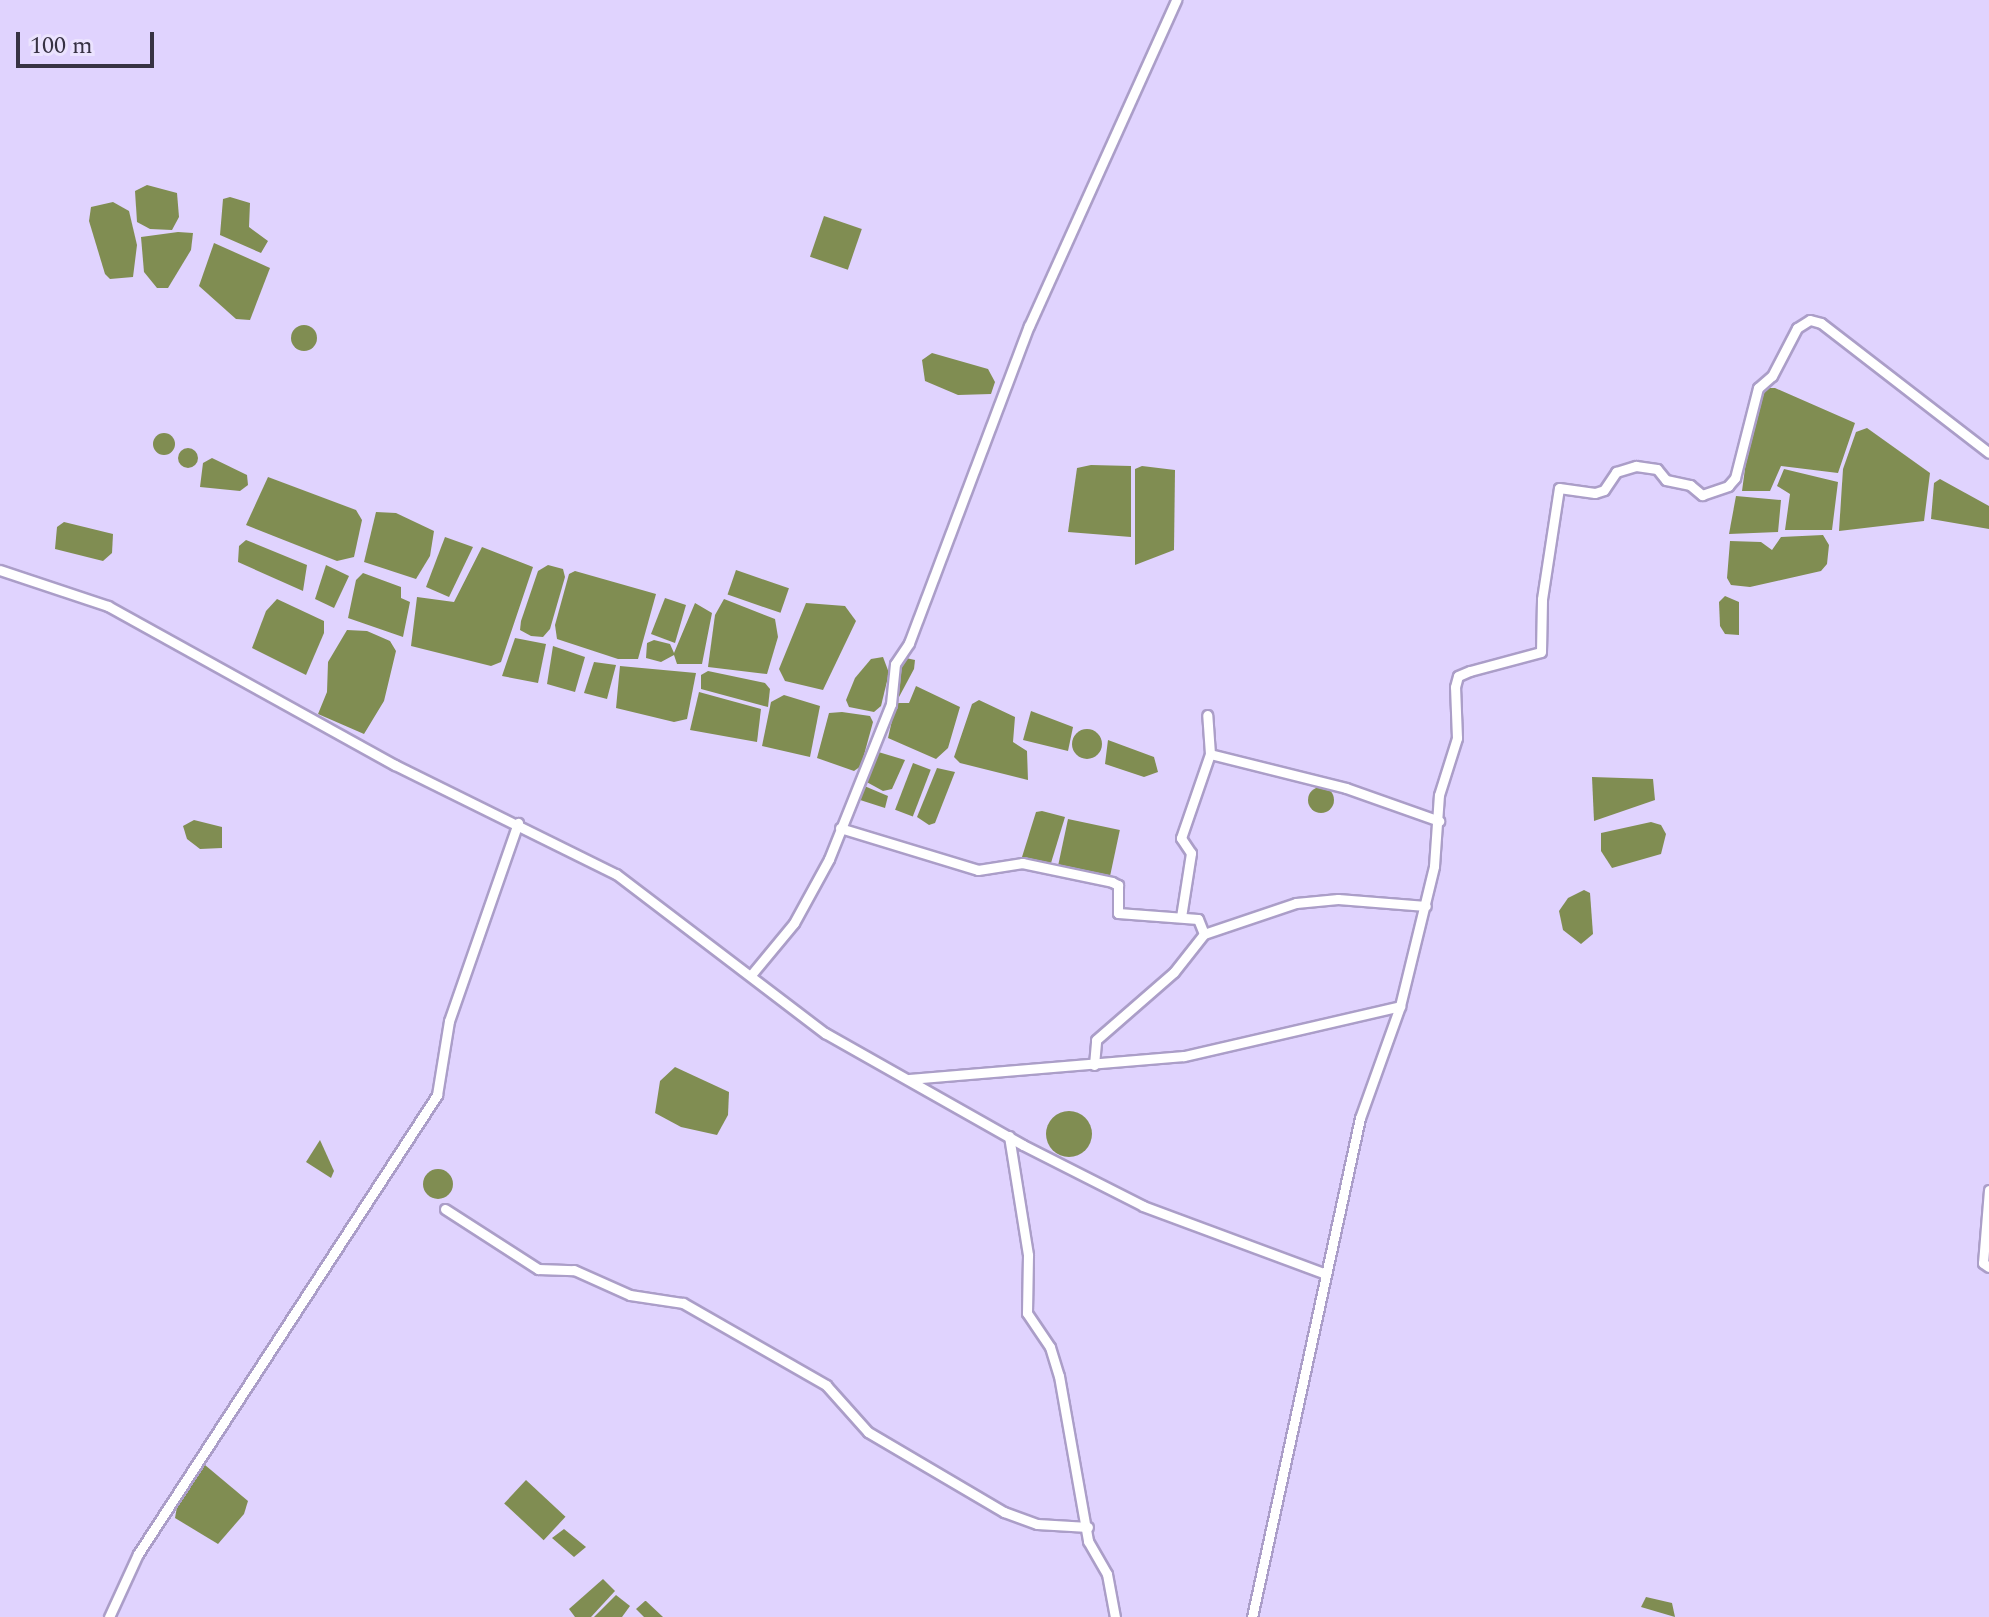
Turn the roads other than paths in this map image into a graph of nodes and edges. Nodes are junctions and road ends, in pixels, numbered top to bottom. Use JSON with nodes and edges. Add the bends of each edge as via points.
{"nodes":[{"id":1,"x":1176,"y":0,"type":"edge"},
{"id":2,"x":1989,"y":453,"type":"edge"},
{"id":3,"x":0,"y":570,"type":"edge"},
{"id":4,"x":1207,"y":715,"type":"dead end"},
{"id":5,"x":1210,"y":754,"type":"junction"},
{"id":6,"x":1439,"y":821,"type":"junction"},
{"id":7,"x":518,"y":823,"type":"junction"},
{"id":8,"x":840,"y":828,"type":"junction"},
{"id":9,"x":1426,"y":906,"type":"junction"},
{"id":10,"x":1181,"y":917,"type":"junction"},
{"id":11,"x":1204,"y":934,"type":"junction"},
{"id":12,"x":751,"y":975,"type":"junction"},
{"id":13,"x":1400,"y":1006,"type":"junction"},
{"id":14,"x":1094,"y":1065,"type":"junction"},
{"id":15,"x":909,"y":1079,"type":"junction"},
{"id":16,"x":1009,"y":1136,"type":"junction"},
{"id":17,"x":1989,"y":1190,"type":"edge"},
{"id":18,"x":445,"y":1209,"type":"dead end"},
{"id":19,"x":1989,"y":1267,"type":"edge"},
{"id":20,"x":1326,"y":1274,"type":"junction"},
{"id":21,"x":1088,"y":1527,"type":"junction"},
{"id":22,"x":109,"y":1617,"type":"edge"},
{"id":23,"x":1115,"y":1617,"type":"edge"},
{"id":24,"x":1252,"y":1617,"type":"edge"}],
"edges":[{"from":1,"to":8,"type":"street","via":[[1029,326],[909,643],[895,664],[891,704]]},
{"from":2,"to":6,"type":"street","via":[[1821,323],[1805,321],[1772,376],[1758,388],[1735,478],[1728,486],[1702,495],[1687,484],[1666,480],[1657,469],[1636,466],[1616,472],[1604,490],[1595,493],[1559,488],[1542,599],[1541,652],[1458,676],[1457,738],[1439,795]]},
{"from":3,"to":7,"type":"street","via":[[108,606],[368,750]]},
{"from":4,"to":5,"type":"street"},
{"from":5,"to":6,"type":"street","via":[[1346,788]]},
{"from":5,"to":10,"type":"street","via":[[1181,838],[1191,853]]},
{"from":6,"to":9,"type":"street"},
{"from":7,"to":12,"type":"street","via":[[616,874]]},
{"from":7,"to":22,"type":"street","via":[[449,1021],[437,1095],[138,1554]]},
{"from":8,"to":10,"type":"street","via":[[978,870],[1022,863],[1112,882],[1118,885],[1118,913]]},
{"from":8,"to":12,"type":"street","via":[[794,923]]},
{"from":9,"to":11,"type":"street","via":[[1338,899],[1296,903]]},
{"from":9,"to":13,"type":"street"},
{"from":10,"to":11,"type":"street","via":[[1198,919]]},
{"from":11,"to":14,"type":"street","via":[[1174,972],[1096,1040]]},
{"from":12,"to":15,"type":"street","via":[[825,1033]]},
{"from":13,"to":14,"type":"street","via":[[1184,1056]]},
{"from":13,"to":20,"type":"street","via":[[1360,1118]]},
{"from":14,"to":15,"type":"street"},
{"from":15,"to":16,"type":"street"},
{"from":16,"to":20,"type":"street","via":[[1143,1206]]},
{"from":16,"to":21,"type":"street","via":[[1028,1255],[1027,1313],[1050,1347],[1059,1376]]},
{"from":17,"to":19,"type":"street","via":[[1983,1263]]},
{"from":18,"to":21,"type":"street","via":[[538,1269],[574,1270],[630,1295],[683,1303],[826,1385],[868,1432],[1004,1512],[1037,1524]]},
{"from":20,"to":24,"type":"street"},
{"from":21,"to":23,"type":"street","via":[[1088,1541],[1107,1574]]}]}
